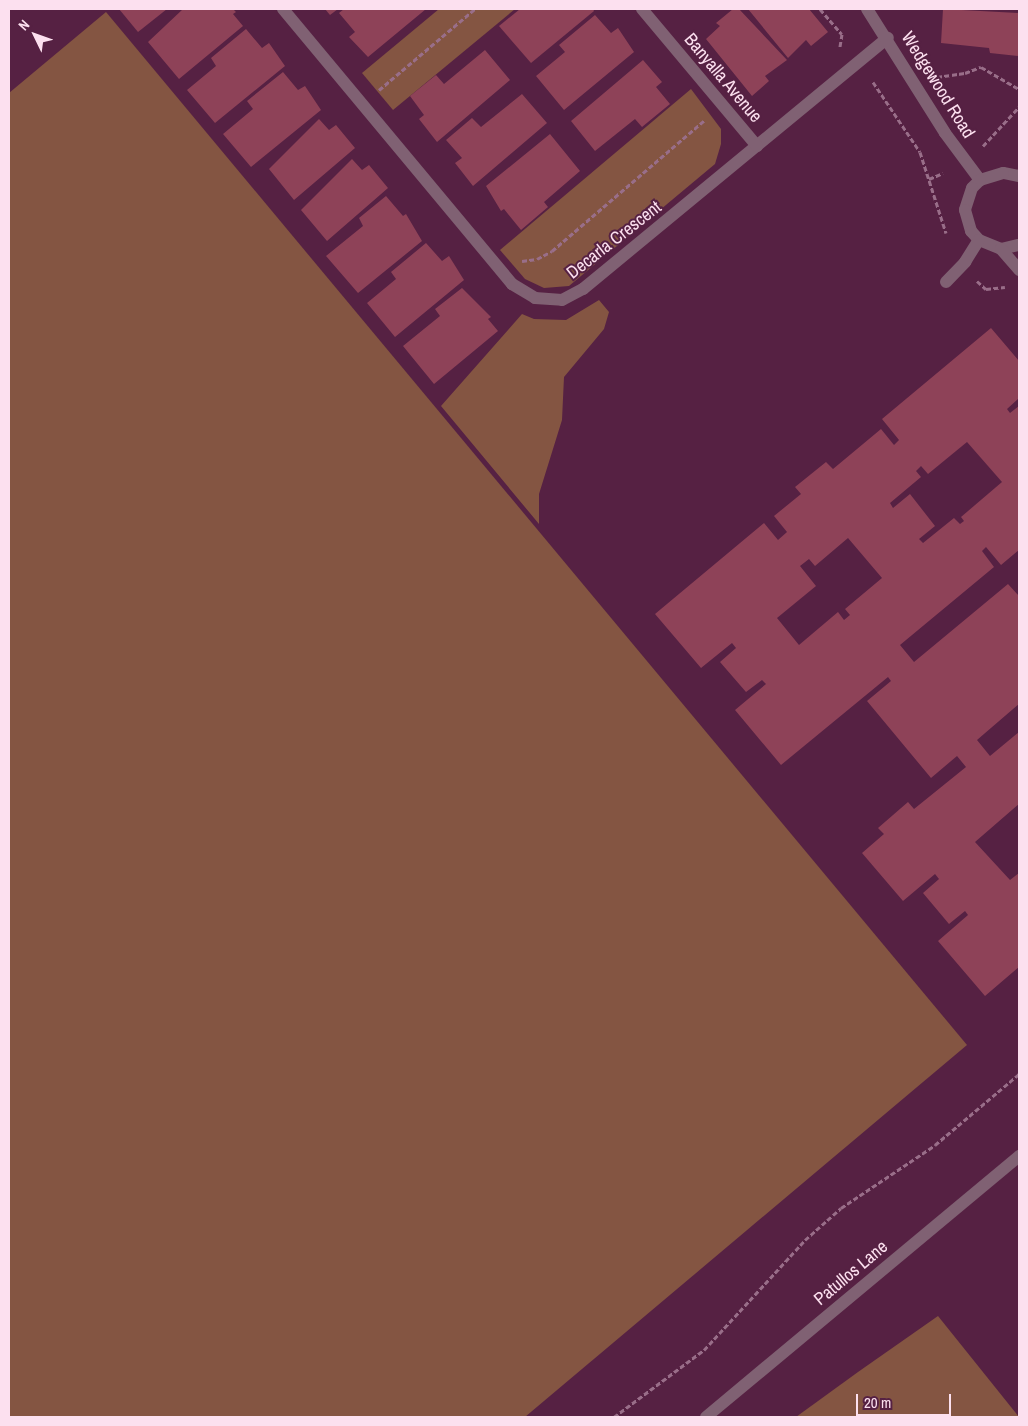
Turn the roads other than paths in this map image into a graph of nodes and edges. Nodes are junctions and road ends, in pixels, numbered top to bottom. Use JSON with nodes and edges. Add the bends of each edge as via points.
{"nodes":[{"id":1,"x":283,"y":9,"type":"edge"},
{"id":2,"x":642,"y":9,"type":"edge"},
{"id":3,"x":867,"y":9,"type":"edge"},
{"id":4,"x":888,"y":38,"type":"junction"},
{"id":5,"x":757,"y":146,"type":"junction"},
{"id":6,"x":1019,"y":176,"type":"edge"},
{"id":7,"x":980,"y":180,"type":"junction"},
{"id":8,"x":979,"y":240,"type":"junction"},
{"id":9,"x":1019,"y":245,"type":"edge"},
{"id":10,"x":1001,"y":249,"type":"junction"},
{"id":11,"x":1019,"y":270,"type":"edge"},
{"id":12,"x":946,"y":282,"type":"dead end"},
{"id":13,"x":1019,"y":1156,"type":"edge"},
{"id":14,"x":706,"y":1417,"type":"edge"}],
"edges":[{"from":1,"to":5,"type":"street","name":"Decarla Crescent","via":[[512,284],[535,298],[562,300],[583,289]]},
{"from":2,"to":5,"type":"street","name":"Banyalla Avenue"},
{"from":3,"to":4,"type":"street","name":"Wedgewood Road"},
{"from":4,"to":5,"type":"street","name":"Decarla Crescent"},
{"from":4,"to":7,"type":"street","name":"Wedgewood Road","via":[[945,133]]},
{"from":6,"to":7,"type":"street","via":[[1003,172]]},
{"from":7,"to":8,"type":"street","via":[[972,188],[965,210],[971,231]]},
{"from":8,"to":10,"type":"street"},
{"from":8,"to":12,"type":"street","via":[[965,262]]},
{"from":9,"to":10,"type":"street"},
{"from":10,"to":11,"type":"street"},
{"from":13,"to":14,"type":"street","name":"Patullos Lane"}]}
